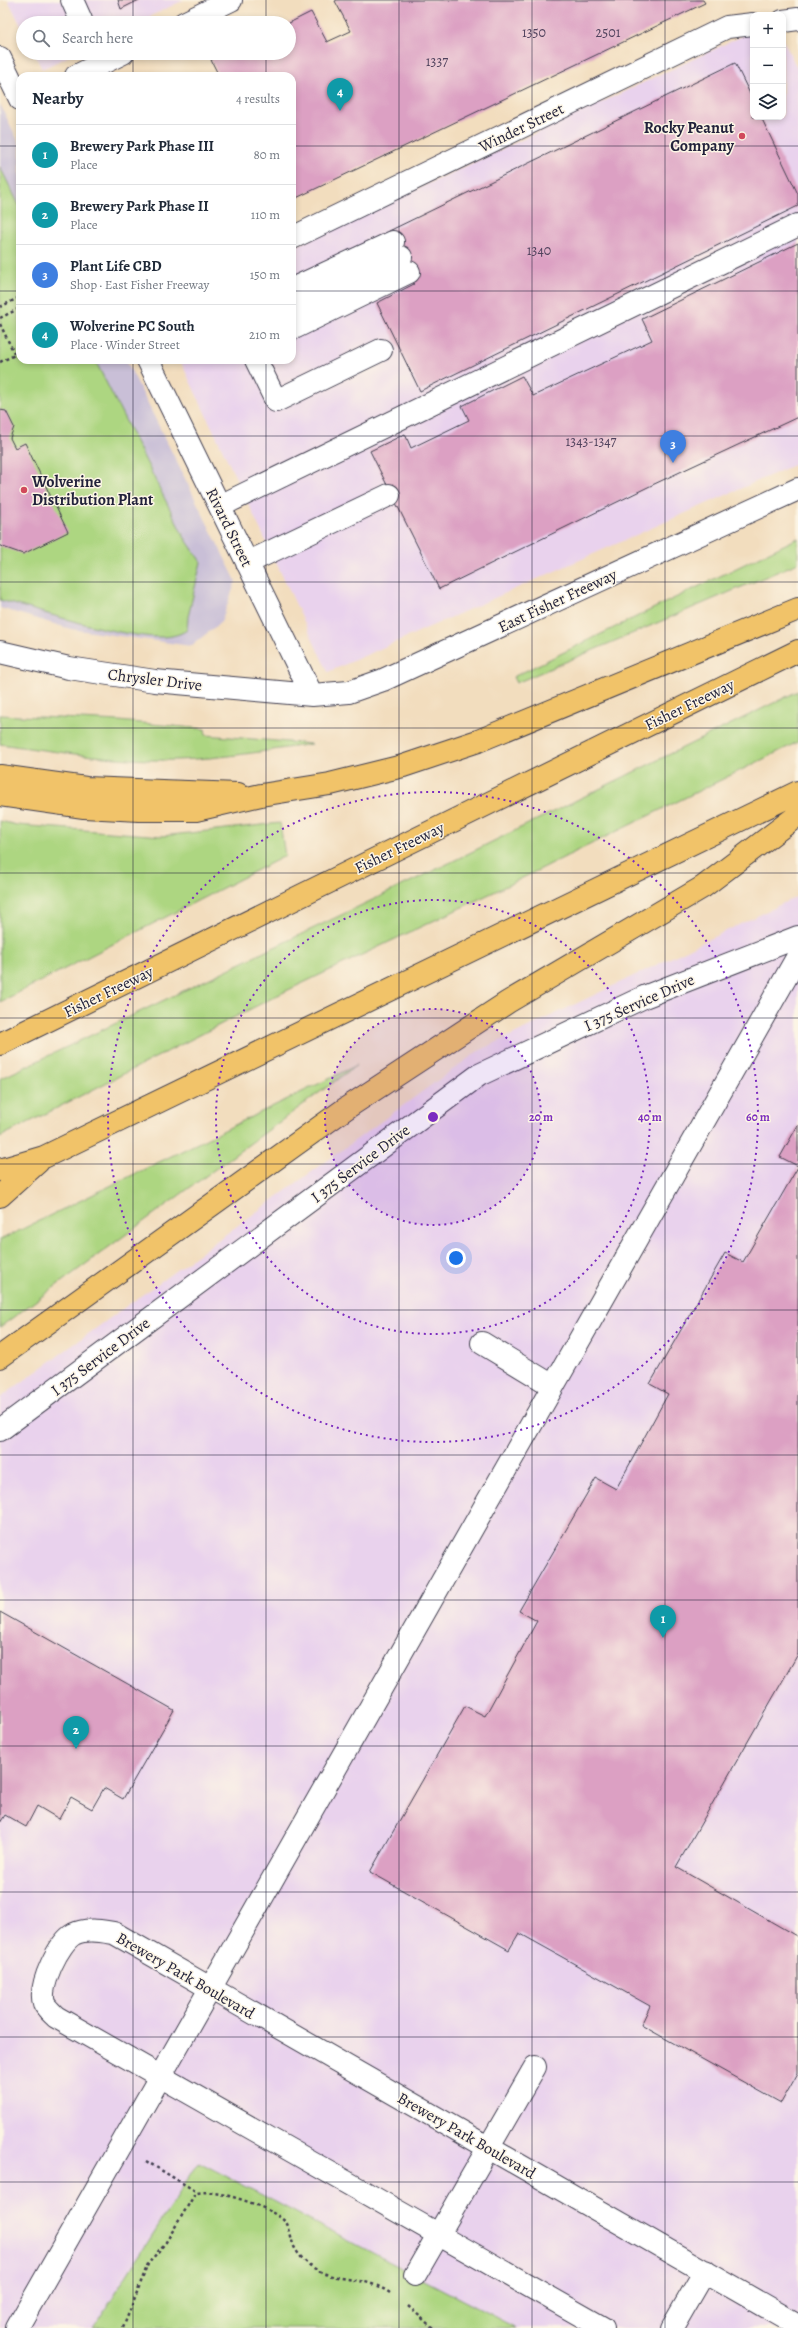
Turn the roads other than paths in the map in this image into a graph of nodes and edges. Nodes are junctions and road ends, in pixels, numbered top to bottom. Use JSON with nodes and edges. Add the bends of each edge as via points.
{"nodes":[{"id":1,"x":72,"y":0,"type":"edge"},
{"id":2,"x":231,"y":0,"type":"edge"},
{"id":3,"x":79,"y":16,"type":"edge"},
{"id":4,"x":198,"y":16,"type":"edge"},
{"id":5,"x":798,"y":19,"type":"edge"},
{"id":6,"x":786,"y":21,"type":"edge"},
{"id":7,"x":750,"y":24,"type":"edge"},
{"id":8,"x":0,"y":58,"type":"edge"},
{"id":9,"x":109,"y":60,"type":"edge"},
{"id":10,"x":84,"y":72,"type":"edge"},
{"id":11,"x":16,"y":91,"type":"edge"},
{"id":12,"x":798,"y":225,"type":"edge"},
{"id":13,"x":296,"y":236,"type":"edge"},
{"id":14,"x":401,"y":257,"type":"junction"},
{"id":15,"x":296,"y":288,"type":"edge"},
{"id":16,"x":296,"y":306,"type":"edge"},
{"id":17,"x":296,"y":326,"type":"edge"},
{"id":18,"x":382,"y":350,"type":"dead end"},
{"id":19,"x":150,"y":364,"type":"edge"},
{"id":20,"x":258,"y":364,"type":"edge"},
{"id":21,"x":798,"y":489,"type":"edge"},
{"id":22,"x":389,"y":495,"type":"dead end"},
{"id":23,"x":220,"y":506,"type":"junction"},
{"id":24,"x":247,"y":563,"type":"junction"},
{"id":25,"x":798,"y":609,"type":"edge"},
{"id":26,"x":798,"y":651,"type":"edge"},
{"id":27,"x":0,"y":652,"type":"edge"},
{"id":28,"x":312,"y":695,"type":"junction"},
{"id":29,"x":0,"y":776,"type":"edge"},
{"id":30,"x":798,"y":792,"type":"edge"},
{"id":31,"x":0,"y":795,"type":"edge"},
{"id":32,"x":262,"y":795,"type":"junction"},
{"id":33,"x":798,"y":815,"type":"edge"},
{"id":34,"x":798,"y":937,"type":"edge"},
{"id":35,"x":798,"y":956,"type":"edge"},
{"id":36,"x":0,"y":1044,"type":"edge"},
{"id":37,"x":44,"y":1157,"type":"junction"},
{"id":38,"x":0,"y":1170,"type":"edge"},
{"id":39,"x":0,"y":1196,"type":"edge"},
{"id":40,"x":482,"y":1343,"type":"dead end"},
{"id":41,"x":0,"y":1357,"type":"edge"},
{"id":42,"x":553,"y":1386,"type":"junction"},
{"id":43,"x":0,"y":1430,"type":"edge"},
{"id":44,"x":211,"y":1990,"type":"junction"},
{"id":45,"x":535,"y":2067,"type":"dead end"},
{"id":46,"x":160,"y":2078,"type":"junction"},
{"id":47,"x":490,"y":2147,"type":"junction"},
{"id":48,"x":440,"y":2235,"type":"junction"},
{"id":49,"x":705,"y":2271,"type":"junction"},
{"id":50,"x":415,"y":2275,"type":"dead end"},
{"id":51,"x":798,"y":2325,"type":"edge"},
{"id":52,"x":17,"y":2328,"type":"edge"},
{"id":53,"x":603,"y":2328,"type":"edge"},
{"id":54,"x":672,"y":2328,"type":"edge"}],
"edges":[{"from":1,"to":3,"type":"street"},
{"from":2,"to":4,"type":"street"},
{"from":5,"to":6,"type":"street"},
{"from":7,"to":13,"type":"street","name":"Winder Street","via":[[727,27]]},
{"from":8,"to":11,"type":"street"},
{"from":9,"to":10,"type":"street"},
{"from":12,"to":23,"type":"street"},
{"from":14,"to":15,"type":"street"},
{"from":14,"to":16,"type":"street"},
{"from":14,"to":17,"type":"street"},
{"from":18,"to":20,"type":"street","via":[[276,401]]},
{"from":19,"to":23,"type":"street","name":"Rivard Street"},
{"from":21,"to":28,"type":"street","name":"East Fisher Freeway","via":[[383,680],[349,692]]},
{"from":22,"to":24,"type":"street"},
{"from":23,"to":24,"type":"street","name":"Rivard Street"},
{"from":24,"to":28,"type":"street","name":"Rivard Street"},
{"from":25,"to":32,"type":"highway","via":[[478,741],[403,766],[330,784]]},
{"from":26,"to":36,"type":"highway","name":"Fisher Freeway"},
{"from":27,"to":28,"type":"street","name":"Chrysler Drive","via":[[69,668],[155,681]]},
{"from":29,"to":32,"type":"highway","via":[[94,789],[141,792],[195,790]]},
{"from":30,"to":37,"type":"highway"},
{"from":31,"to":32,"type":"highway","via":[[84,807],[196,810]]},
{"from":33,"to":41,"type":"highway","via":[[703,887],[508,1002],[345,1109]]},
{"from":34,"to":43,"type":"street","name":"I 375 Service Drive","via":[[644,997],[479,1075]]},
{"from":35,"to":42,"type":"street"},
{"from":37,"to":38,"type":"highway"},
{"from":37,"to":39,"type":"highway"},
{"from":40,"to":42,"type":"street"},
{"from":42,"to":44,"type":"street"},
{"from":44,"to":46,"type":"street"},
{"from":44,"to":46,"type":"street","name":"Brewery Park Boulevard","via":[[114,1933],[94,1930],[74,1934],[55,1956],[44,1984],[44,2002],[56,2017]]},
{"from":44,"to":47,"type":"street","name":"Brewery Park Boulevard"},
{"from":45,"to":47,"type":"street"},
{"from":46,"to":48,"type":"street","name":"Brewery Park Boulevard"},
{"from":46,"to":52,"type":"street"},
{"from":47,"to":48,"type":"street"},
{"from":47,"to":49,"type":"street","name":"Brewery Park Boulevard"},
{"from":48,"to":50,"type":"street"},
{"from":48,"to":53,"type":"street","name":"Brewery Park Boulevard"},
{"from":49,"to":51,"type":"street","name":"Brewery Park Boulevard"},
{"from":49,"to":54,"type":"street"}]}
